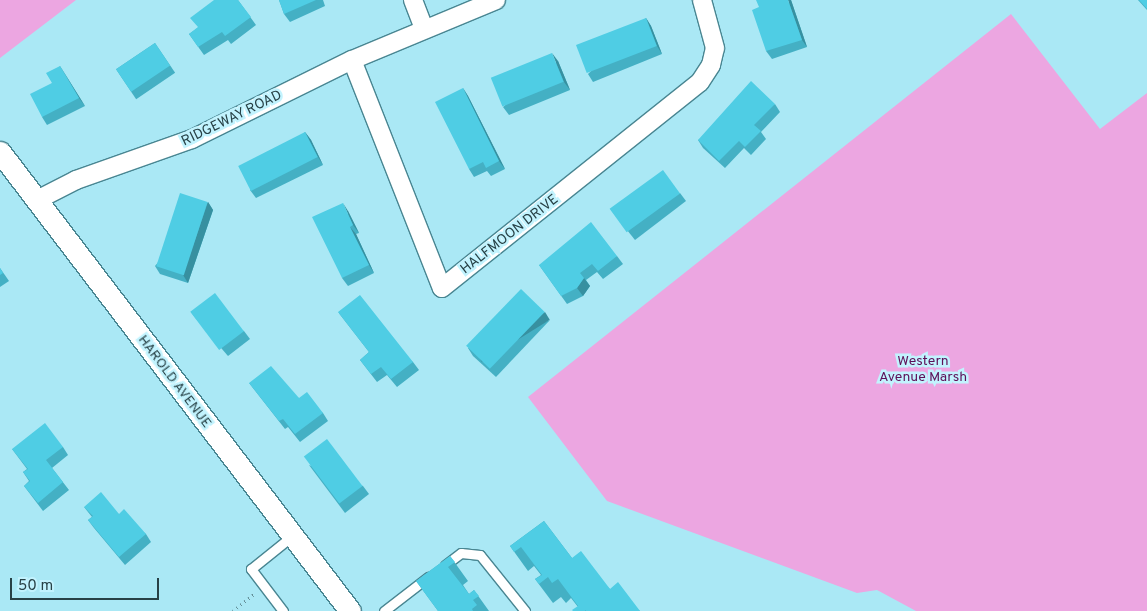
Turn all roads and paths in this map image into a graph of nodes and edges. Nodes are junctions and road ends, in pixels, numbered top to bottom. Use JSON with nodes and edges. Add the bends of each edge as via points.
{"nodes":[{"id":1,"x":413,"y":0,"type":"edge"},
{"id":2,"x":496,"y":0,"type":"edge"},
{"id":3,"x":702,"y":0,"type":"edge"},
{"id":4,"x":424,"y":28,"type":"junction"},
{"id":5,"x":352,"y":60,"type":"junction"},
{"id":6,"x":0,"y":152,"type":"edge"},
{"id":7,"x":37,"y":200,"type":"junction"},
{"id":8,"x":292,"y":536,"type":"junction"},
{"id":9,"x":264,"y":586,"type":"junction"},
{"id":10,"x":343,"y":606,"type":"edge"},
{"id":11,"x":233,"y":611,"type":"edge"},
{"id":12,"x":283,"y":611,"type":"edge"},
{"id":13,"x":384,"y":611,"type":"edge"},
{"id":14,"x":525,"y":611,"type":"edge"}],
"edges":[{"from":1,"to":4,"type":"street"},
{"from":2,"to":4,"type":"street","name":"RIDGEWAY ROAD"},
{"from":3,"to":5,"type":"street","name":"HALFMOON DRIVE","via":[[715,48],[711,65],[700,82],[442,288]]},
{"from":4,"to":5,"type":"street","name":"RIDGEWAY ROAD"},
{"from":5,"to":7,"type":"street","name":"RIDGEWAY ROAD","via":[[192,139],[76,180]]},
{"from":6,"to":7,"type":"street","name":"HAROLD AVENUE"},
{"from":7,"to":8,"type":"street","name":"HAROLD AVENUE"},
{"from":8,"to":9,"type":"lane","via":[[251,569]]},
{"from":8,"to":10,"type":"street","name":"HAROLD AVENUE"},
{"from":9,"to":11,"type":"path"},
{"from":9,"to":12,"type":"lane"},
{"from":13,"to":14,"type":"lane","via":[[458,555],[475,552],[486,560]]}]}
